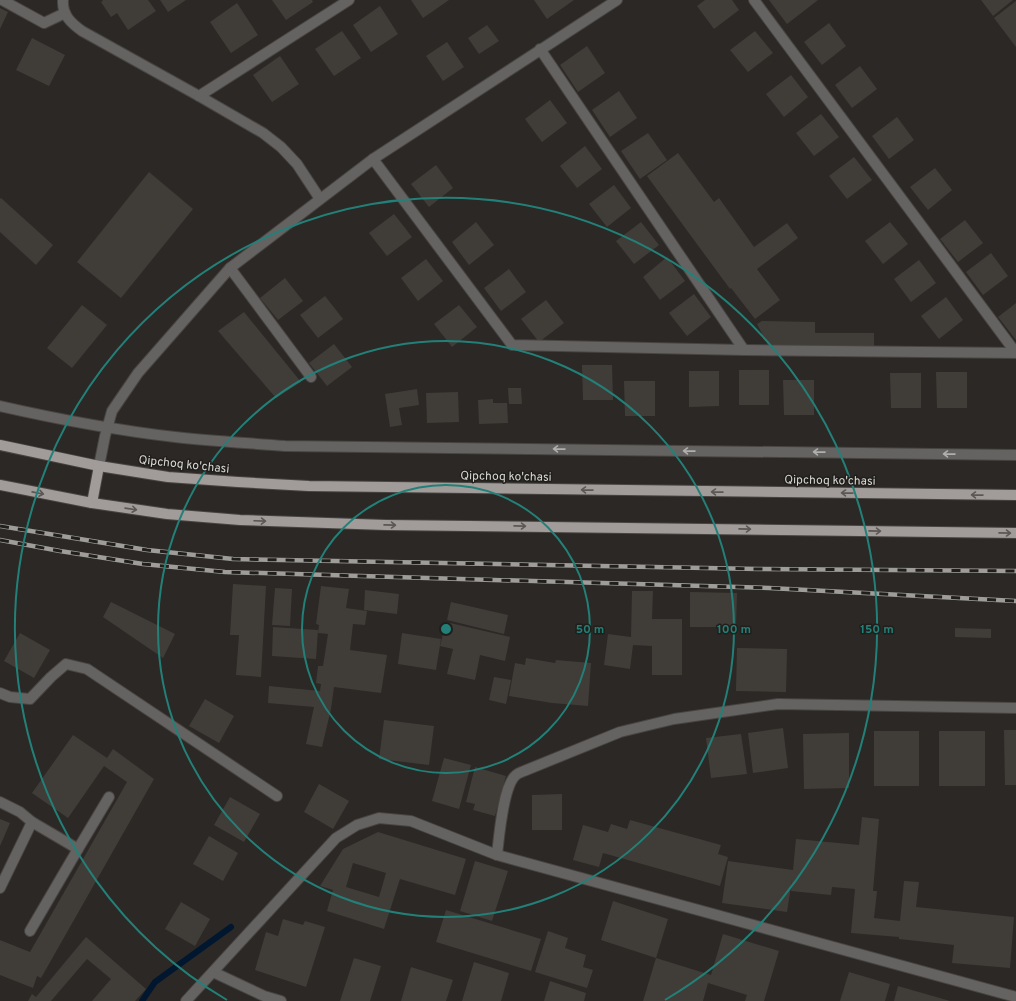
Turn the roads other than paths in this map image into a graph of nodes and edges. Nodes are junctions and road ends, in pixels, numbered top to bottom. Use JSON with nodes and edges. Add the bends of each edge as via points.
{"nodes":[{"id":1,"x":2,"y":0,"type":"edge"},
{"id":2,"x":63,"y":0,"type":"edge"},
{"id":3,"x":348,"y":0,"type":"edge"},
{"id":4,"x":617,"y":0,"type":"edge"},
{"id":5,"x":754,"y":0,"type":"edge"},
{"id":6,"x":65,"y":13,"type":"junction"},
{"id":7,"x":540,"y":49,"type":"junction"},
{"id":8,"x":199,"y":96,"type":"junction"},
{"id":9,"x":373,"y":159,"type":"junction"},
{"id":10,"x":320,"y":199,"type":"junction"},
{"id":11,"x":230,"y":268,"type":"junction"},
{"id":12,"x":744,"y":350,"type":"junction"},
{"id":13,"x":1016,"y":353,"type":"edge"},
{"id":14,"x":311,"y":377,"type":"dead end"},
{"id":15,"x":0,"y":406,"type":"edge"},
{"id":16,"x":108,"y":427,"type":"junction"},
{"id":17,"x":0,"y":447,"type":"edge"},
{"id":18,"x":1016,"y":455,"type":"edge"},
{"id":19,"x":99,"y":466,"type":"junction"},
{"id":20,"x":0,"y":485,"type":"edge"},
{"id":21,"x":1016,"y":495,"type":"edge"},
{"id":22,"x":92,"y":503,"type":"junction"},
{"id":23,"x":1016,"y":533,"type":"edge"},
{"id":24,"x":0,"y":693,"type":"edge"},
{"id":25,"x":1016,"y":708,"type":"edge"},
{"id":26,"x":277,"y":796,"type":"dead end"},
{"id":27,"x":109,"y":797,"type":"dead end"},
{"id":28,"x":0,"y":802,"type":"edge"},
{"id":29,"x":32,"y":822,"type":"junction"},
{"id":30,"x":78,"y":849,"type":"junction"},
{"id":31,"x":497,"y":855,"type":"junction"},
{"id":32,"x":0,"y":888,"type":"edge"},
{"id":33,"x":30,"y":931,"type":"dead end"},
{"id":34,"x":213,"y":972,"type":"junction"},
{"id":35,"x":1016,"y":997,"type":"edge"},
{"id":36,"x":264,"y":999,"type":"edge"},
{"id":37,"x":186,"y":1001,"type":"edge"},
{"id":38,"x":281,"y":1001,"type":"edge"}],
"edges":[{"from":1,"to":6,"type":"street","via":[[44,23]]},
{"from":2,"to":6,"type":"street"},
{"from":3,"to":8,"type":"street"},
{"from":4,"to":7,"type":"street"},
{"from":5,"to":13,"type":"street"},
{"from":6,"to":8,"type":"street","via":[[82,31]]},
{"from":7,"to":9,"type":"street"},
{"from":7,"to":12,"type":"street"},
{"from":8,"to":10,"type":"street","via":[[263,133],[281,147],[297,164]]},
{"from":9,"to":10,"type":"street"},
{"from":9,"to":12,"type":"street","via":[[512,345]]},
{"from":10,"to":11,"type":"street"},
{"from":11,"to":14,"type":"street"},
{"from":11,"to":16,"type":"street","via":[[138,373],[112,411]]},
{"from":12,"to":13,"type":"street"},
{"from":15,"to":16,"type":"street"},
{"from":18,"to":16,"type":"street","one_way":true,"via":[[285,446],[175,437]]},
{"from":16,"to":19,"type":"street"},
{"from":17,"to":19,"type":"main road","name":"Qipchoq ko'chasi"},
{"from":21,"to":19,"type":"main road","name":"Qipchoq ko'chasi","one_way":true,"via":[[308,486],[168,477]]},
{"from":19,"to":22,"type":"main road"},
{"from":20,"to":22,"type":"main road","one_way":true},
{"from":22,"to":23,"type":"main road","one_way":true,"via":[[167,514],[314,523]]},
{"from":24,"to":26,"type":"street","via":[[10,698],[30,699],[66,664],[87,669]]},
{"from":25,"to":31,"type":"street","via":[[778,704],[674,719],[620,732],[516,775],[509,784],[506,795]]},
{"from":27,"to":30,"type":"street"},
{"from":28,"to":29,"type":"street","via":[[20,812]]},
{"from":29,"to":30,"type":"street"},
{"from":29,"to":32,"type":"street"},
{"from":30,"to":33,"type":"street"},
{"from":31,"to":34,"type":"street","via":[[411,821],[379,818],[357,825],[336,838]]},
{"from":31,"to":35,"type":"street"},
{"from":34,"to":36,"type":"street"},
{"from":34,"to":37,"type":"street"},
{"from":36,"to":38,"type":"street"}]}
